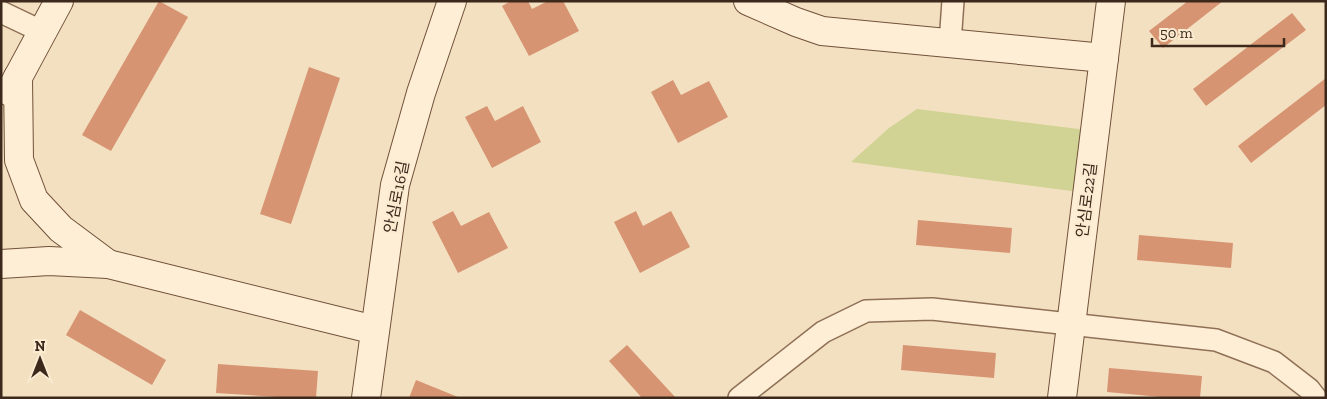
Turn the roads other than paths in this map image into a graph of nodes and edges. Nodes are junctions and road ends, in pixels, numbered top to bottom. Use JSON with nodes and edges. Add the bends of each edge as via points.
{"nodes":[{"id":1,"x":58,"y":1,"type":"edge"},
{"id":2,"x":452,"y":1,"type":"edge"},
{"id":3,"x":748,"y":1,"type":"edge"},
{"id":4,"x":953,"y":1,"type":"edge"},
{"id":5,"x":1110,"y":1,"type":"edge"},
{"id":6,"x":1,"y":12,"type":"edge"},
{"id":7,"x":43,"y":32,"type":"junction"},
{"id":8,"x":950,"y":43,"type":"junction"},
{"id":9,"x":1104,"y":58,"type":"junction"},
{"id":10,"x":18,"y":77,"type":"junction"},
{"id":11,"x":1,"y":108,"type":"edge"},
{"id":12,"x":1,"y":264,"type":"edge"},
{"id":13,"x":108,"y":264,"type":"junction"},
{"id":14,"x":1071,"y":324,"type":"junction"},
{"id":15,"x":375,"y":330,"type":"junction"},
{"id":16,"x":366,"y":398,"type":"edge"},
{"id":17,"x":740,"y":398,"type":"edge"},
{"id":18,"x":1062,"y":398,"type":"edge"},
{"id":19,"x":1316,"y":398,"type":"edge"}],
"edges":[{"from":1,"to":7,"type":"street"},
{"from":2,"to":15,"type":"street","name":"안심로16길","via":[[395,185]]},
{"from":3,"to":8,"type":"street","via":[[822,31]]},
{"from":4,"to":8,"type":"street"},
{"from":5,"to":9,"type":"street","name":"안심로22길"},
{"from":6,"to":7,"type":"street"},
{"from":7,"to":10,"type":"street"},
{"from":8,"to":9,"type":"street"},
{"from":9,"to":14,"type":"street","name":"안심로22길"},
{"from":10,"to":11,"type":"street"},
{"from":10,"to":13,"type":"street","via":[[18,160],[34,200],[62,229]]},
{"from":12,"to":13,"type":"street","via":[[49,261]]},
{"from":13,"to":15,"type":"street"},
{"from":14,"to":17,"type":"street","via":[[932,309],[866,311],[823,332]]},
{"from":14,"to":18,"type":"street","name":"안심로22길"},
{"from":14,"to":19,"type":"street","via":[[1216,340],[1274,362]]},
{"from":15,"to":16,"type":"street","name":"안심로16길"}]}
